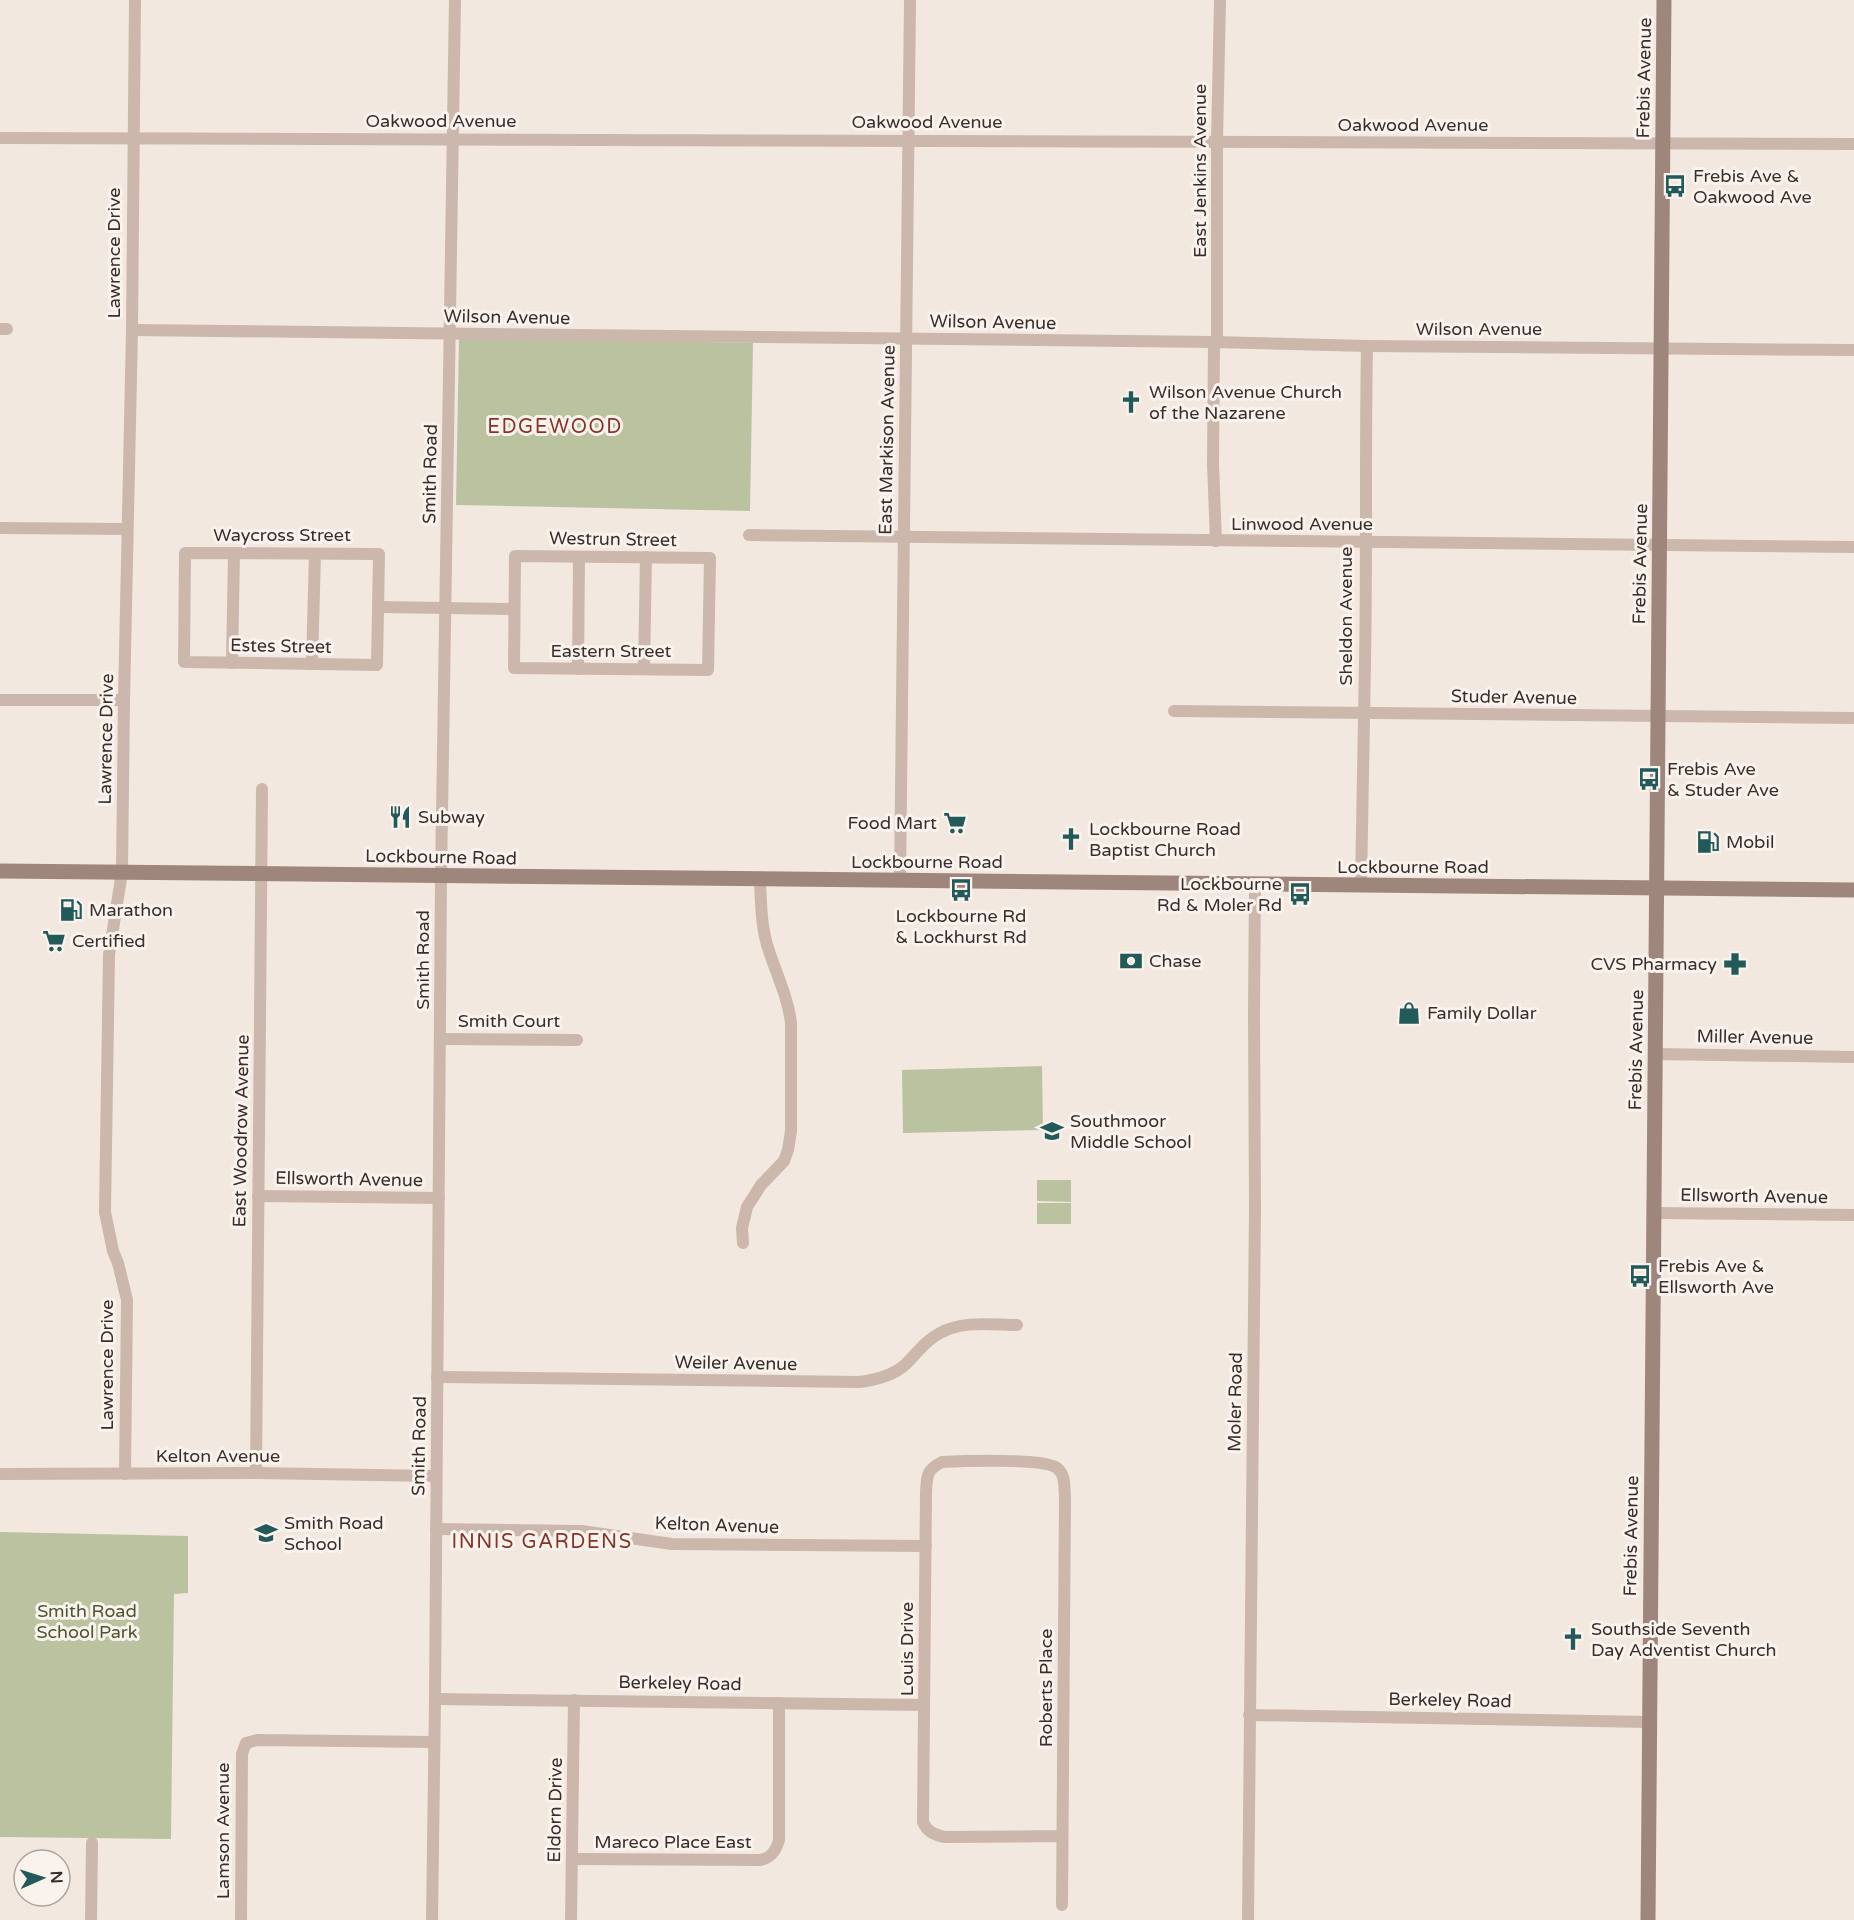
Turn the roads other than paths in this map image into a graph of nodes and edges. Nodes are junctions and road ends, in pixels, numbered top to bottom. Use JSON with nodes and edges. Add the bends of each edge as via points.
{"nodes":[{"id":1,"x":135,"y":0,"type":"edge"},
{"id":2,"x":455,"y":0,"type":"edge"},
{"id":3,"x":910,"y":0,"type":"edge"},
{"id":4,"x":1220,"y":0,"type":"edge"},
{"id":5,"x":1664,"y":0,"type":"edge"},
{"id":6,"x":0,"y":138,"type":"edge"},
{"id":7,"x":134,"y":138,"type":"junction"},
{"id":8,"x":454,"y":140,"type":"junction"},
{"id":9,"x":908,"y":140,"type":"junction"},
{"id":10,"x":1217,"y":142,"type":"junction"},
{"id":11,"x":1663,"y":143,"type":"junction"},
{"id":12,"x":1854,"y":144,"type":"edge"},
{"id":13,"x":132,"y":330,"type":"junction"},
{"id":14,"x":450,"y":334,"type":"junction"},
{"id":15,"x":907,"y":339,"type":"junction"},
{"id":16,"x":1216,"y":342,"type":"junction"},
{"id":17,"x":1367,"y":346,"type":"junction"},
{"id":18,"x":1661,"y":348,"type":"junction"},
{"id":19,"x":1854,"y":350,"type":"edge"},
{"id":20,"x":0,"y":528,"type":"edge"},
{"id":21,"x":127,"y":530,"type":"junction"},
{"id":22,"x":749,"y":535,"type":"dead end"},
{"id":23,"x":904,"y":538,"type":"junction"},
{"id":24,"x":1216,"y":541,"type":"junction"},
{"id":25,"x":1365,"y":542,"type":"junction"},
{"id":26,"x":1660,"y":545,"type":"junction"},
{"id":27,"x":1854,"y":548,"type":"edge"},
{"id":28,"x":234,"y":553,"type":"junction"},
{"id":29,"x":315,"y":554,"type":"junction"},
{"id":30,"x":579,"y":557,"type":"junction"},
{"id":31,"x":646,"y":557,"type":"junction"},
{"id":32,"x":378,"y":608,"type":"junction"},
{"id":33,"x":447,"y":609,"type":"junction"},
{"id":34,"x":514,"y":609,"type":"junction"},
{"id":35,"x":184,"y":662,"type":"joint"},
{"id":36,"x":232,"y":663,"type":"junction"},
{"id":37,"x":312,"y":664,"type":"junction"},
{"id":38,"x":578,"y":669,"type":"junction"},
{"id":39,"x":644,"y":669,"type":"junction"},
{"id":40,"x":708,"y":670,"type":"joint"},
{"id":41,"x":0,"y":700,"type":"edge"},
{"id":42,"x":124,"y":700,"type":"junction"},
{"id":43,"x":1174,"y":711,"type":"dead end"},
{"id":44,"x":1363,"y":714,"type":"junction"},
{"id":45,"x":1658,"y":717,"type":"junction"},
{"id":46,"x":1854,"y":718,"type":"edge"},
{"id":47,"x":262,"y":789,"type":"dead end"},
{"id":48,"x":0,"y":871,"type":"edge"},
{"id":49,"x":122,"y":872,"type":"junction"},
{"id":50,"x":261,"y":874,"type":"junction"},
{"id":51,"x":441,"y":876,"type":"junction"},
{"id":52,"x":760,"y":880,"type":"junction"},
{"id":53,"x":900,"y":880,"type":"junction"},
{"id":54,"x":1256,"y":885,"type":"junction"},
{"id":55,"x":1361,"y":886,"type":"junction"},
{"id":56,"x":1657,"y":889,"type":"junction"},
{"id":57,"x":1854,"y":890,"type":"edge"},
{"id":58,"x":441,"y":1039,"type":"junction"},
{"id":59,"x":577,"y":1040,"type":"dead end"},
{"id":60,"x":1655,"y":1054,"type":"junction"},
{"id":61,"x":1854,"y":1057,"type":"edge"},
{"id":62,"x":258,"y":1196,"type":"junction"},
{"id":63,"x":439,"y":1198,"type":"junction"},
{"id":64,"x":1654,"y":1212,"type":"junction"},
{"id":65,"x":1854,"y":1215,"type":"edge"},
{"id":66,"x":743,"y":1243,"type":"dead end"},
{"id":67,"x":1017,"y":1325,"type":"dead end"},
{"id":68,"x":437,"y":1377,"type":"junction"},
{"id":69,"x":932,"y":1467,"type":"joint"},
{"id":70,"x":125,"y":1473,"type":"junction"},
{"id":71,"x":256,"y":1473,"type":"junction"},
{"id":72,"x":0,"y":1474,"type":"edge"},
{"id":73,"x":436,"y":1476,"type":"junction"},
{"id":74,"x":436,"y":1529,"type":"junction"},
{"id":75,"x":926,"y":1546,"type":"junction"},
{"id":76,"x":435,"y":1699,"type":"junction"},
{"id":77,"x":574,"y":1700,"type":"junction"},
{"id":78,"x":779,"y":1702,"type":"junction"},
{"id":79,"x":924,"y":1704,"type":"junction"},
{"id":80,"x":1249,"y":1715,"type":"junction"},
{"id":81,"x":1649,"y":1722,"type":"junction"},
{"id":82,"x":434,"y":1742,"type":"junction"},
{"id":83,"x":1062,"y":1836,"type":"junction"},
{"id":84,"x":92,"y":1843,"type":"dead end"},
{"id":85,"x":572,"y":1859,"type":"junction"},
{"id":86,"x":1062,"y":1905,"type":"dead end"},
{"id":87,"x":92,"y":1920,"type":"edge"},
{"id":88,"x":241,"y":1920,"type":"edge"},
{"id":89,"x":432,"y":1920,"type":"edge"},
{"id":90,"x":571,"y":1920,"type":"edge"},
{"id":91,"x":1248,"y":1920,"type":"edge"},
{"id":92,"x":1648,"y":1920,"type":"edge"}],
"edges":[{"from":1,"to":7,"type":"street","name":"Lawrence Drive"},
{"from":2,"to":8,"type":"street","name":"Smith Road"},
{"from":3,"to":9,"type":"street","name":"East Markison Avenue"},
{"from":4,"to":10,"type":"street","name":"East Jenkins Avenue"},
{"from":5,"to":11,"type":"main road","name":"Frebis Avenue"},
{"from":6,"to":7,"type":"street","name":"Oakwood Avenue"},
{"from":7,"to":8,"type":"street","name":"Oakwood Avenue"},
{"from":7,"to":13,"type":"street","name":"Lawrence Drive"},
{"from":8,"to":9,"type":"street","name":"Oakwood Avenue"},
{"from":8,"to":14,"type":"street","name":"Smith Road"},
{"from":9,"to":10,"type":"street","name":"Oakwood Avenue"},
{"from":9,"to":15,"type":"street","name":"East Markison Avenue"},
{"from":10,"to":11,"type":"street","name":"Oakwood Avenue"},
{"from":10,"to":16,"type":"street","name":"East Jenkins Avenue"},
{"from":11,"to":12,"type":"street","name":"Oakwood Avenue"},
{"from":11,"to":18,"type":"main road","name":"Frebis Avenue"},
{"from":13,"to":14,"type":"street","name":"Wilson Avenue"},
{"from":13,"to":21,"type":"street","name":"Lawrence Drive"},
{"from":14,"to":15,"type":"street","name":"Wilson Avenue"},
{"from":14,"to":33,"type":"street","name":"Smith Road"},
{"from":15,"to":16,"type":"street","name":"Wilson Avenue"},
{"from":15,"to":23,"type":"street","name":"East Markison Avenue"},
{"from":16,"to":17,"type":"street","name":"Wilson Avenue"},
{"from":16,"to":24,"type":"street","name":"East Jenkins Avenue"},
{"from":17,"to":18,"type":"street","name":"Wilson Avenue"},
{"from":17,"to":25,"type":"street","name":"Sheldon Avenue"},
{"from":18,"to":19,"type":"street","name":"Wilson Avenue"},
{"from":18,"to":26,"type":"main road","name":"Frebis Avenue"},
{"from":20,"to":21,"type":"street"},
{"from":21,"to":42,"type":"street","name":"Lawrence Drive"},
{"from":22,"to":23,"type":"street","name":"Linwood Avenue"},
{"from":23,"to":24,"type":"street","name":"Linwood Avenue"},
{"from":23,"to":53,"type":"street","name":"East Markison Avenue"},
{"from":24,"to":25,"type":"street","name":"Linwood Avenue"},
{"from":25,"to":26,"type":"street","name":"Linwood Avenue"},
{"from":25,"to":44,"type":"street","name":"Sheldon Avenue"},
{"from":26,"to":27,"type":"street","name":"Linwood Avenue"},
{"from":26,"to":45,"type":"main road","name":"Frebis Avenue"},
{"from":28,"to":29,"type":"street","name":"Waycross Street"},
{"from":28,"to":35,"type":"street","name":"Waycross Street","via":[[185,553]]},
{"from":28,"to":36,"type":"street"},
{"from":29,"to":32,"type":"street","name":"Waycross Street","via":[[379,554]]},
{"from":29,"to":37,"type":"street"},
{"from":30,"to":31,"type":"street","name":"Westrun Street"},
{"from":30,"to":34,"type":"street","name":"Westrun Street","via":[[514,556]]},
{"from":30,"to":38,"type":"street"},
{"from":31,"to":39,"type":"street"},
{"from":31,"to":40,"type":"street","name":"Westrun Street","via":[[710,558]]},
{"from":32,"to":33,"type":"street"},
{"from":32,"to":37,"type":"street","name":"Estes Street","via":[[377,665]]},
{"from":33,"to":34,"type":"street"},
{"from":33,"to":51,"type":"street","name":"Smith Road"},
{"from":34,"to":38,"type":"street","name":"Eastern Street","via":[[514,668]]},
{"from":35,"to":36,"type":"street","name":"Estes Street"},
{"from":36,"to":37,"type":"street","name":"Estes Street"},
{"from":38,"to":39,"type":"street","name":"Eastern Street"},
{"from":39,"to":40,"type":"street","name":"Eastern Street"},
{"from":41,"to":42,"type":"street"},
{"from":42,"to":49,"type":"street","name":"Lawrence Drive"},
{"from":43,"to":44,"type":"street","name":"Studer Avenue"},
{"from":44,"to":45,"type":"street","name":"Studer Avenue"},
{"from":44,"to":55,"type":"street","name":"Sheldon Avenue"},
{"from":45,"to":46,"type":"street","name":"Studer Avenue"},
{"from":45,"to":56,"type":"main road","name":"Frebis Avenue"},
{"from":47,"to":50,"type":"street","name":"East Woodrow Avenue"},
{"from":48,"to":49,"type":"main road","name":"Lockbourne Road"},
{"from":49,"to":50,"type":"main road","name":"Lockbourne Road"},
{"from":49,"to":70,"type":"street","name":"Lawrence Drive","via":[[109,955],[105,1212],[128,1300]]},
{"from":50,"to":51,"type":"main road","name":"Lockbourne Road"},
{"from":50,"to":62,"type":"street","name":"East Woodrow Avenue"},
{"from":51,"to":52,"type":"main road","name":"Lockbourne Road"},
{"from":51,"to":58,"type":"street","name":"Smith Road"},
{"from":52,"to":53,"type":"main road","name":"Lockbourne Road"},
{"from":52,"to":66,"type":"street","via":[[768,949],[791,1017],[791,1131],[784,1161],[753,1194],[747,1207]]},
{"from":53,"to":54,"type":"main road","name":"Lockbourne Road"},
{"from":54,"to":55,"type":"main road","name":"Lockbourne Road"},
{"from":54,"to":80,"type":"street","name":"Moler Road"},
{"from":55,"to":56,"type":"main road","name":"Lockbourne Road"},
{"from":56,"to":57,"type":"main road","name":"Lockbourne Road"},
{"from":56,"to":60,"type":"main road","name":"Frebis Avenue"},
{"from":58,"to":59,"type":"street","name":"Smith Court"},
{"from":58,"to":63,"type":"street","name":"Smith Road"},
{"from":60,"to":61,"type":"street","name":"Miller Avenue"},
{"from":60,"to":64,"type":"main road","name":"Frebis Avenue"},
{"from":62,"to":63,"type":"street","name":"Ellsworth Avenue"},
{"from":62,"to":71,"type":"street","name":"East Woodrow Avenue"},
{"from":63,"to":68,"type":"street","name":"Smith Road"},
{"from":64,"to":65,"type":"street","name":"Ellsworth Avenue"},
{"from":64,"to":81,"type":"main road","name":"Frebis Avenue"},
{"from":67,"to":68,"type":"street","name":"Weiler Avenue","via":[[971,1324],[941,1332],[891,1374],[859,1382]]},
{"from":68,"to":73,"type":"street","name":"Smith Road"},
{"from":69,"to":75,"type":"street","name":"Louis Drive","via":[[927,1478]]},
{"from":69,"to":83,"type":"street","name":"Roberts Place","via":[[956,1461],[1038,1462],[1062,1472]]},
{"from":70,"to":71,"type":"street","name":"Kelton Avenue"},
{"from":70,"to":72,"type":"street","name":"Kelton Avenue"},
{"from":71,"to":73,"type":"street","name":"Kelton Avenue"},
{"from":73,"to":74,"type":"street","name":"Smith Road"},
{"from":74,"to":75,"type":"street","name":"Kelton Avenue","via":[[580,1531],[672,1544]]},
{"from":74,"to":76,"type":"street","name":"Smith Road"},
{"from":75,"to":79,"type":"street","name":"Louis Drive"},
{"from":76,"to":77,"type":"street","name":"Berkeley Road"},
{"from":76,"to":82,"type":"street","name":"Smith Road"},
{"from":77,"to":78,"type":"street","name":"Berkeley Road"},
{"from":77,"to":85,"type":"street","name":"Eldorn Drive"},
{"from":78,"to":79,"type":"street","name":"Berkeley Road"},
{"from":78,"to":85,"type":"street","name":"Mareco Place East","via":[[779,1840],[767,1859]]},
{"from":79,"to":83,"type":"street","name":"Louis Drive","via":[[923,1822],[928,1830],[945,1837]]},
{"from":80,"to":81,"type":"street","name":"Berkeley Road"},
{"from":80,"to":91,"type":"street","name":"Moler Road"},
{"from":81,"to":92,"type":"main road","name":"Frebis Avenue"},
{"from":82,"to":88,"type":"street","name":"Lamson Avenue","via":[[246,1743],[242,1754]]},
{"from":82,"to":89,"type":"street","name":"Smith Road"},
{"from":83,"to":86,"type":"street","name":"Roberts Place"},
{"from":84,"to":87,"type":"street"},
{"from":85,"to":90,"type":"street","name":"Eldorn Drive"}]}
